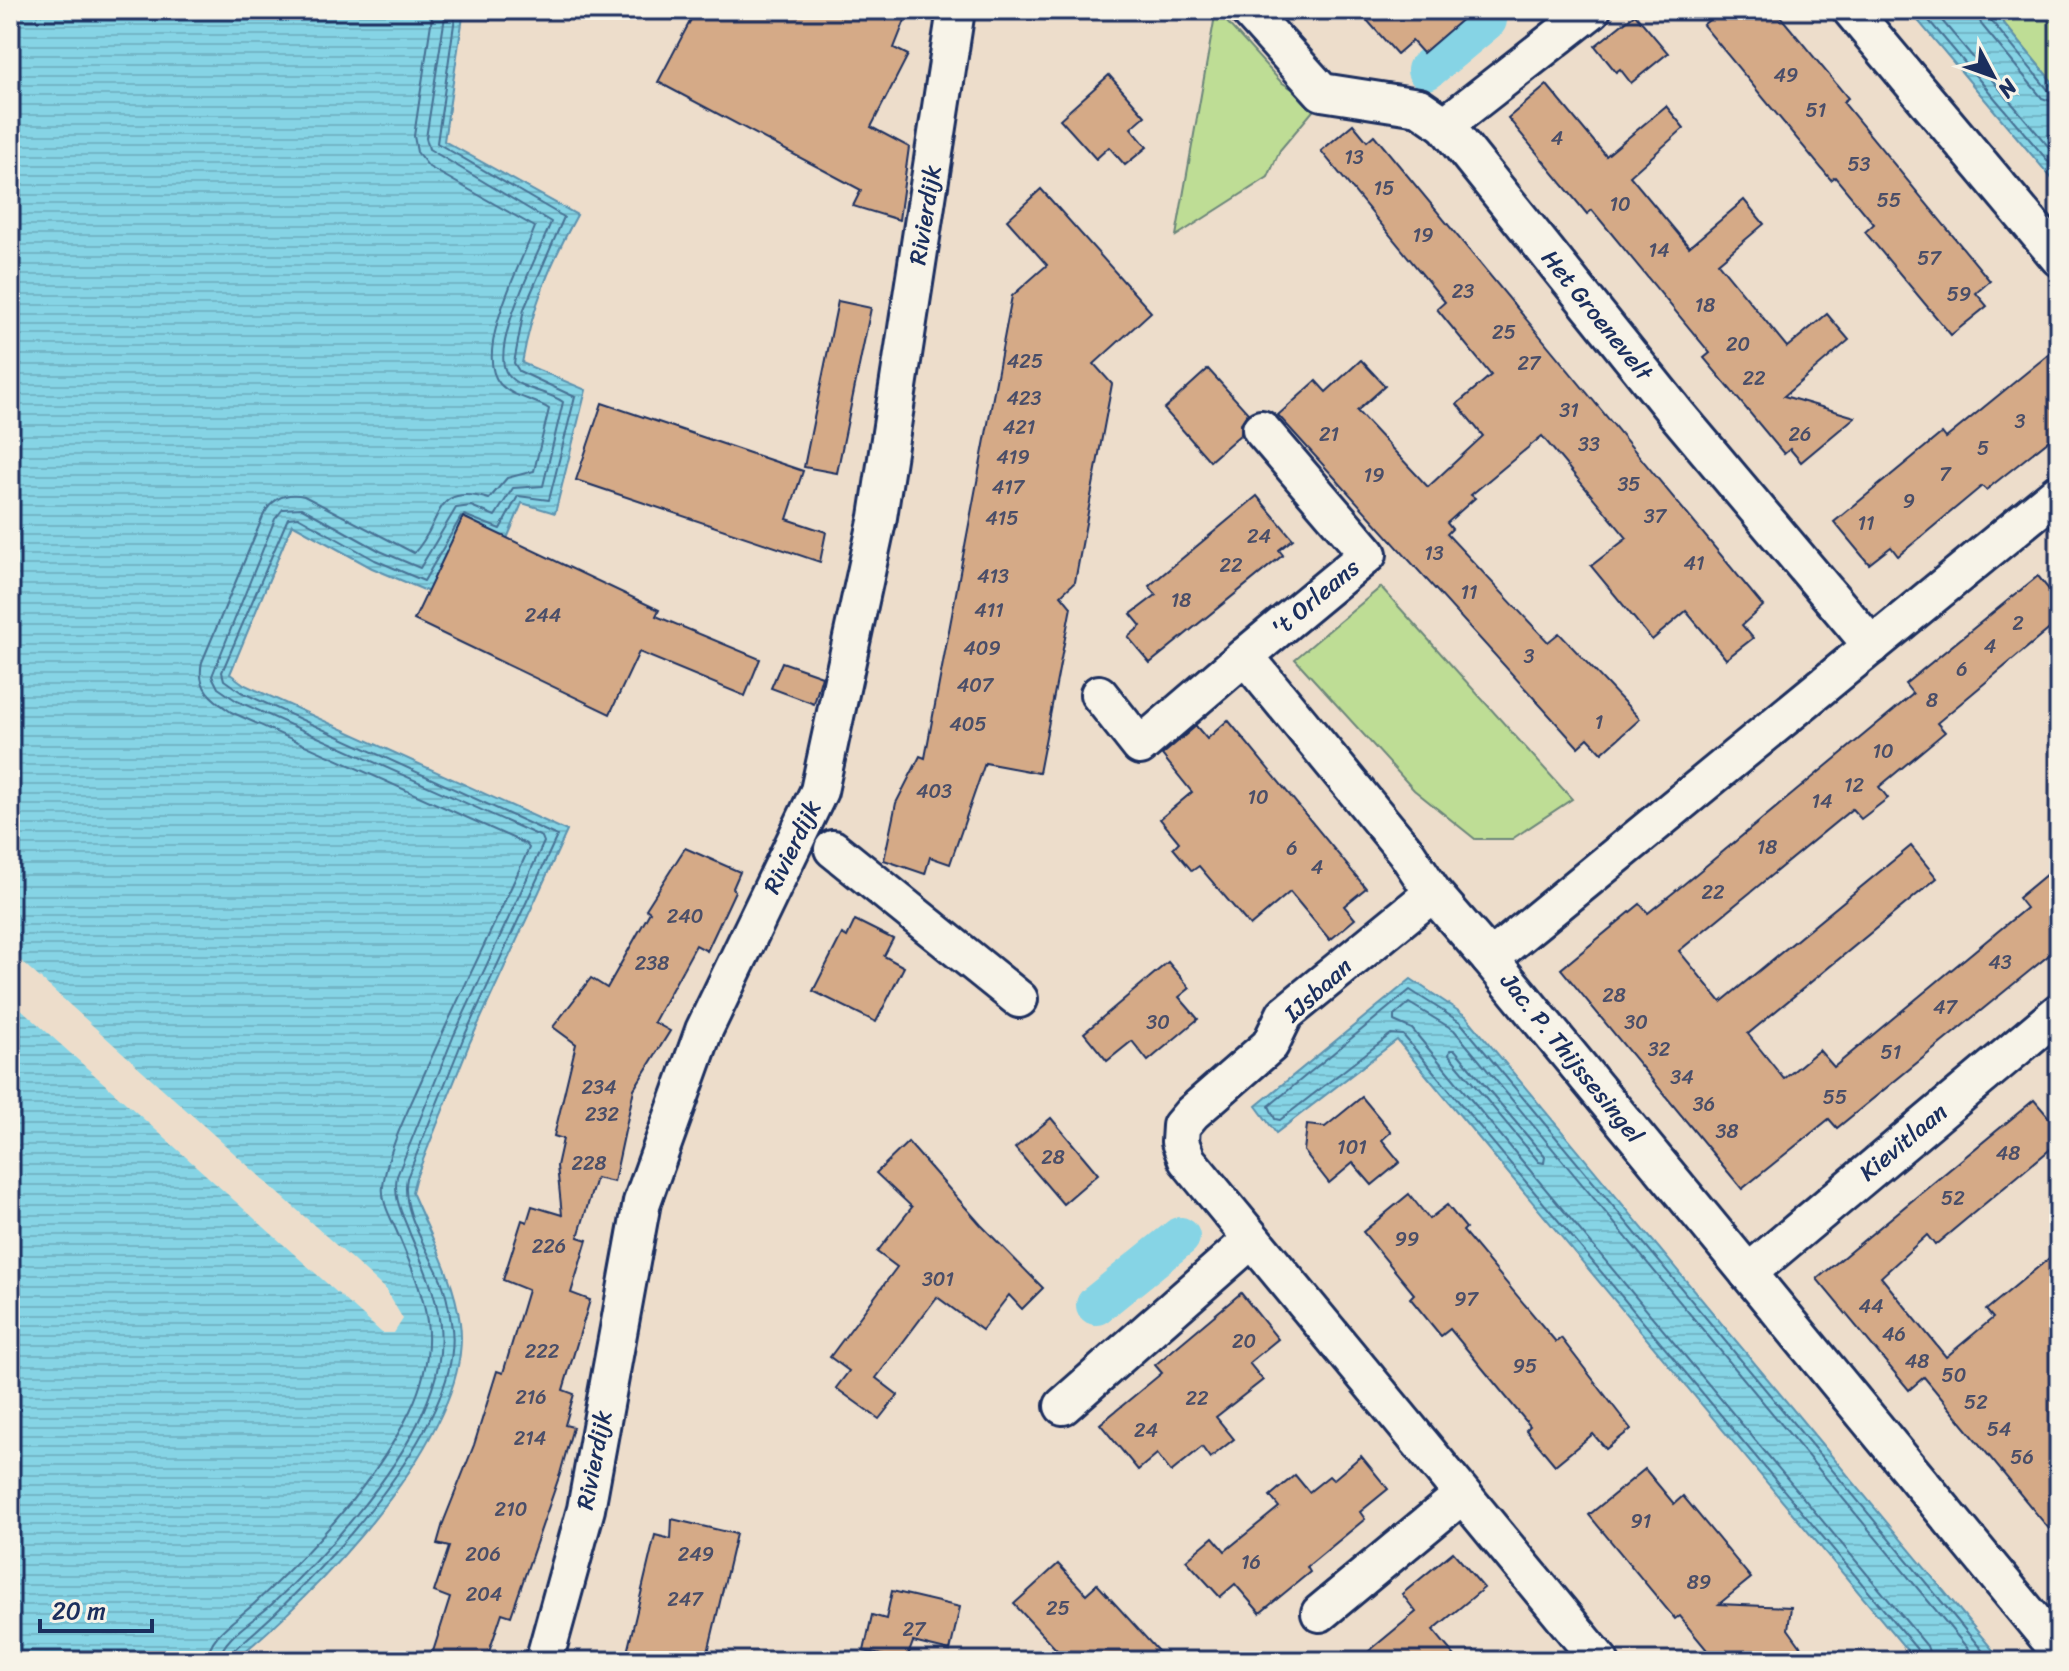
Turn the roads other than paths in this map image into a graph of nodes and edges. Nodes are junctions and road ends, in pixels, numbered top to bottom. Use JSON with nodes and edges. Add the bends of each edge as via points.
{"nodes":[{"id":1,"x":956,"y":10,"type":"edge"},
{"id":2,"x":1248,"y":10,"type":"edge"},
{"id":3,"x":1592,"y":10,"type":"edge"},
{"id":4,"x":1851,"y":10,"type":"edge"},
{"id":5,"x":1445,"y":125,"type":"junction"},
{"id":6,"x":2059,"y":258,"type":"edge"},
{"id":7,"x":1261,"y":429,"type":"dead end"},
{"id":8,"x":2059,"y":492,"type":"edge"},
{"id":9,"x":1872,"y":646,"type":"junction"},
{"id":10,"x":1245,"y":656,"type":"junction"},
{"id":11,"x":1099,"y":694,"type":"dead end"},
{"id":12,"x":833,"y":849,"type":"dead end"},
{"id":13,"x":1433,"y":893,"type":"junction"},
{"id":14,"x":1490,"y":959,"type":"junction"},
{"id":15,"x":1019,"y":999,"type":"dead end"},
{"id":16,"x":2058,"y":1015,"type":"edge"},
{"id":17,"x":1251,"y":1240,"type":"junction"},
{"id":18,"x":1748,"y":1273,"type":"junction"},
{"id":19,"x":1063,"y":1406,"type":"dead end"},
{"id":20,"x":1461,"y":1496,"type":"junction"},
{"id":21,"x":1320,"y":1613,"type":"dead end"},
{"id":22,"x":2059,"y":1651,"type":"edge"},
{"id":23,"x":544,"y":1661,"type":"edge"},
{"id":24,"x":1600,"y":1661,"type":"edge"}],
"edges":[{"from":1,"to":23,"type":"street","name":"Rivierdijk","via":[[878,517],[819,791],[704,1030],[642,1202],[586,1509]]},
{"from":2,"to":5,"type":"street","via":[[1322,92],[1419,107]]},
{"from":3,"to":5,"type":"street"},
{"from":4,"to":6,"type":"street"},
{"from":5,"to":9,"type":"street","name":"Het Groenevelt","via":[[1675,412]]},
{"from":7,"to":10,"type":"street","name":"'t Orleans","via":[[1368,554]]},
{"from":8,"to":9,"type":"street","name":"Jac. P. Thijssesingel"},
{"from":9,"to":14,"type":"street","name":"Jac. P. Thijssesingel"},
{"from":10,"to":11,"type":"street","name":"'t Orleans","via":[[1140,746]]},
{"from":10,"to":13,"type":"street","via":[[1406,852]]},
{"from":12,"to":15,"type":"street","name":"Rivierdijk"},
{"from":13,"to":14,"type":"street"},
{"from":13,"to":17,"type":"street","name":"IJsbaan","via":[[1285,1014],[1270,1045],[1181,1126],[1187,1160]]},
{"from":14,"to":18,"type":"street","name":"Jac. P. Thijssesingel"},
{"from":16,"to":18,"type":"street","name":"Kievitlaan"},
{"from":17,"to":19,"type":"street"},
{"from":17,"to":20,"type":"street","name":"IJsbaan"},
{"from":18,"to":22,"type":"street","name":"Jac. P. Thijssesingel"},
{"from":20,"to":21,"type":"street"},
{"from":20,"to":24,"type":"street","name":"IJsbaan"}]}
